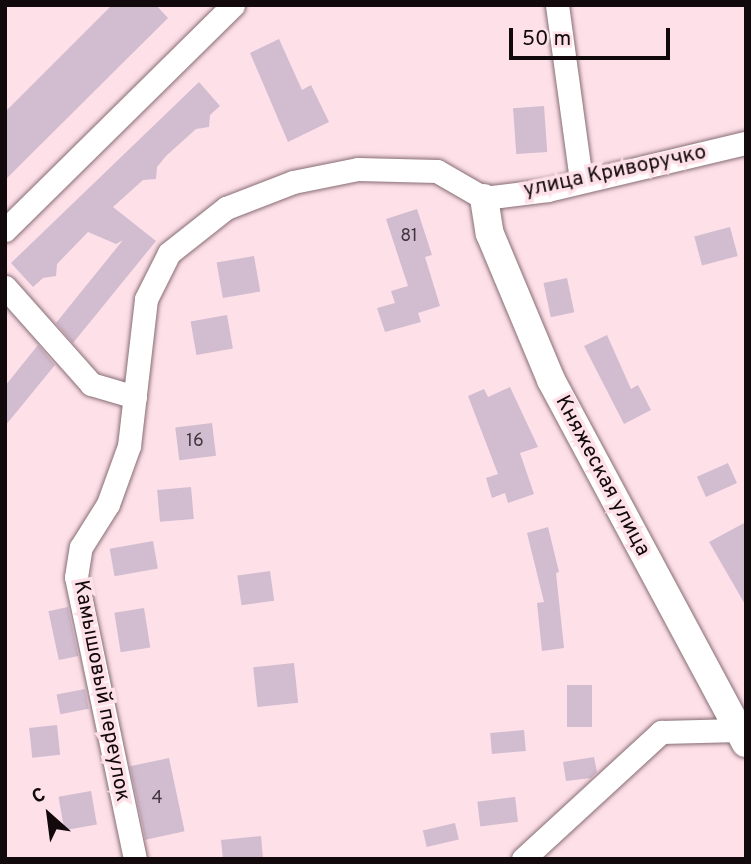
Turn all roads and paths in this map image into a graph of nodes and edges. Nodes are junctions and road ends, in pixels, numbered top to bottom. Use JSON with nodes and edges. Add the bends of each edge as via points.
{"nodes":[{"id":1,"x":233,"y":5,"type":"edge"},
{"id":2,"x":557,"y":5,"type":"edge"},
{"id":3,"x":746,"y":143,"type":"edge"},
{"id":4,"x":581,"y":180,"type":"junction"},
{"id":5,"x":484,"y":198,"type":"junction"},
{"id":6,"x":5,"y":230,"type":"edge"},
{"id":7,"x":5,"y":288,"type":"edge"},
{"id":8,"x":135,"y":397,"type":"junction"},
{"id":9,"x":742,"y":737,"type":"edge"},
{"id":10,"x":135,"y":859,"type":"edge"},
{"id":11,"x":523,"y":859,"type":"edge"}],
"edges":[{"from":1,"to":6,"type":"street"},
{"from":2,"to":4,"type":"street"},
{"from":3,"to":4,"type":"street","name":"улица Криворучко"},
{"from":4,"to":5,"type":"street","name":"улица Криворучко","via":[[548,190]]},
{"from":5,"to":8,"type":"street","name":"Камышовый переулок","via":[[437,171],[358,169],[293,183],[226,208],[169,253],[146,299]]},
{"from":5,"to":9,"type":"street","name":"Княжеская улица","via":[[490,234],[551,380]]},
{"from":7,"to":8,"type":"street","via":[[91,384]]},
{"from":8,"to":10,"type":"street","name":"Камышовый переулок","via":[[129,446],[108,504],[81,547],[76,577]]},
{"from":9,"to":11,"type":"street","via":[[662,732]]}]}
